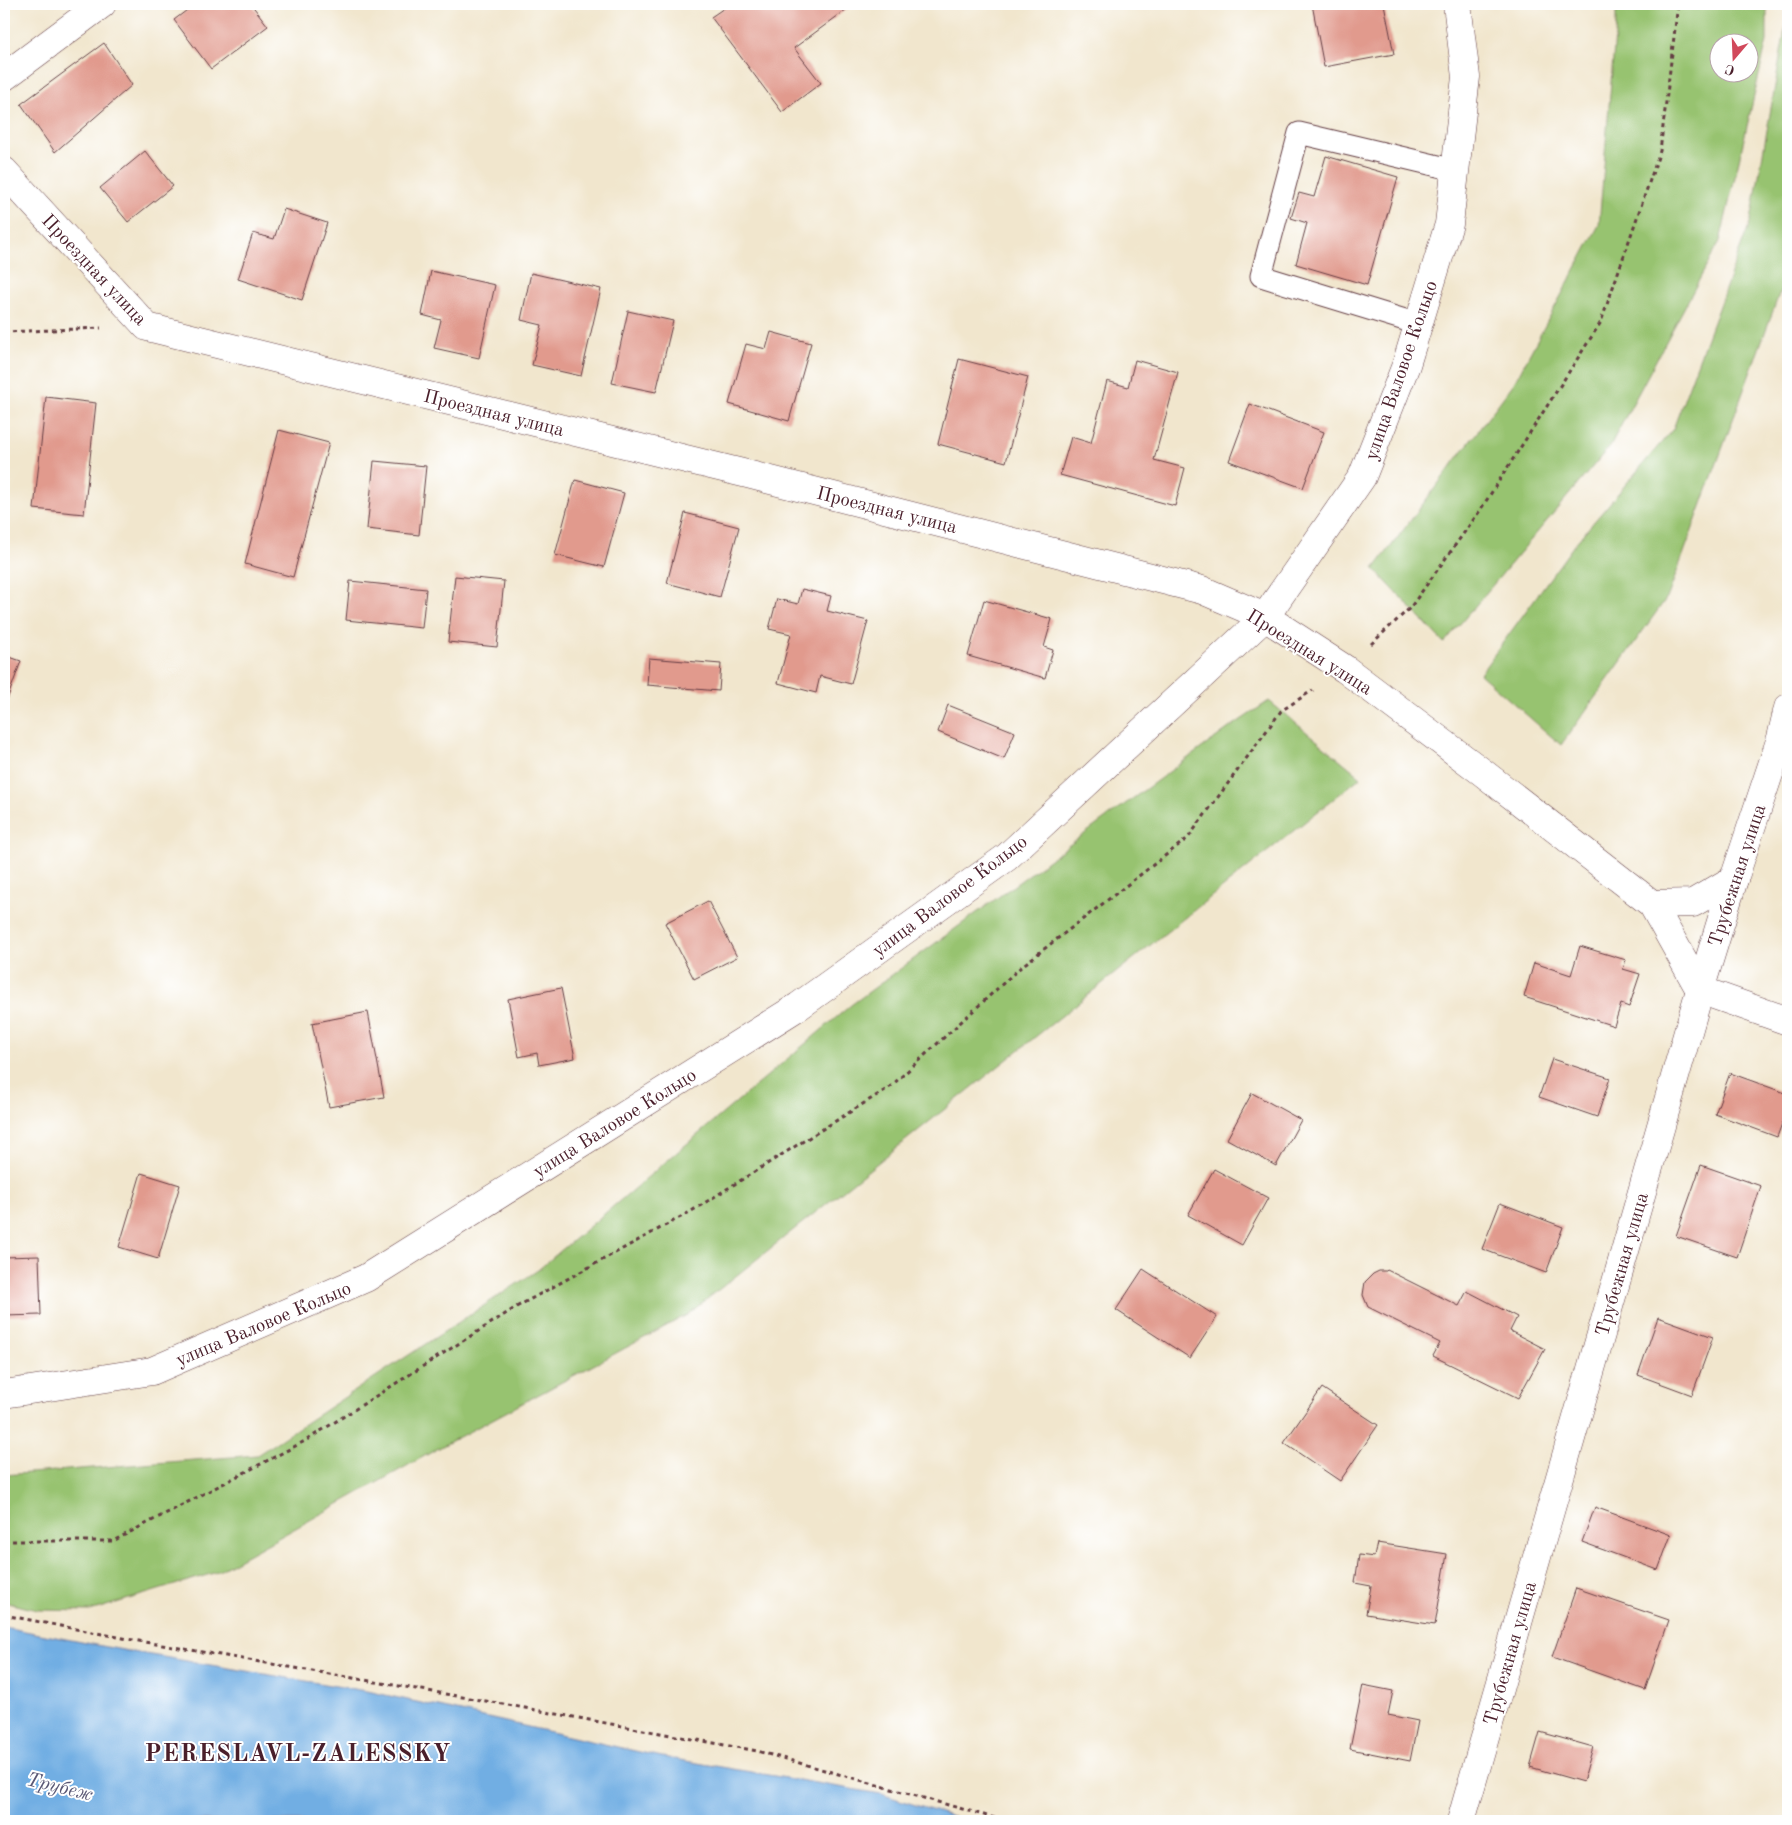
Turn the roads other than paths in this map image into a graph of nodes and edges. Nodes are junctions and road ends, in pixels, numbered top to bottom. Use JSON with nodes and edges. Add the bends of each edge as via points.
{"nodes":[{"id":1,"x":102,"y":4,"type":"edge"},
{"id":2,"x":1457,"y":4,"type":"edge"},
{"id":3,"x":4,"y":77,"type":"edge"},
{"id":4,"x":1455,"y":170,"type":"junction"},
{"id":5,"x":4,"y":171,"type":"edge"},
{"id":6,"x":1418,"y":324,"type":"junction"},
{"id":7,"x":1266,"y":617,"type":"junction"},
{"id":8,"x":1788,"y":708,"type":"edge"},
{"id":9,"x":1785,"y":739,"type":"edge"},
{"id":10,"x":1734,"y":879,"type":"junction"},
{"id":11,"x":1652,"y":904,"type":"junction"},
{"id":12,"x":1700,"y":990,"type":"junction"},
{"id":13,"x":1788,"y":1020,"type":"edge"},
{"id":14,"x":4,"y":1394,"type":"edge"},
{"id":15,"x":1461,"y":1821,"type":"edge"}],
"edges":[{"from":1,"to":3,"type":"street"},
{"from":2,"to":4,"type":"street","name":"улица Валовое Кольцо","via":[[1466,77]]},
{"from":4,"to":6,"type":"street","name":"улица Валовое Кольцо","via":[[1449,224]]},
{"from":4,"to":6,"type":"lane","via":[[1299,133],[1261,276]]},
{"from":5,"to":7,"type":"street","name":"Проездная улица","via":[[147,327],[1202,590]]},
{"from":6,"to":7,"type":"street","name":"улица Валовое Кольцо","via":[[1406,365],[1362,477]]},
{"from":7,"to":11,"type":"street","name":"Проездная улица","via":[[1345,669]]},
{"from":7,"to":14,"type":"street","name":"улица Валовое Кольцо","via":[[1007,857],[799,1006],[366,1278],[152,1371]]},
{"from":8,"to":9,"type":"street","name":"Трубежная улица"},
{"from":9,"to":10,"type":"street","name":"Трубежная улица"},
{"from":10,"to":11,"type":"street","via":[[1693,903]]},
{"from":10,"to":12,"type":"street","name":"Трубежная улица"},
{"from":11,"to":12,"type":"street","name":"Проездная улица"},
{"from":12,"to":13,"type":"street"},
{"from":12,"to":15,"type":"street","name":"Трубежная улица"}]}
